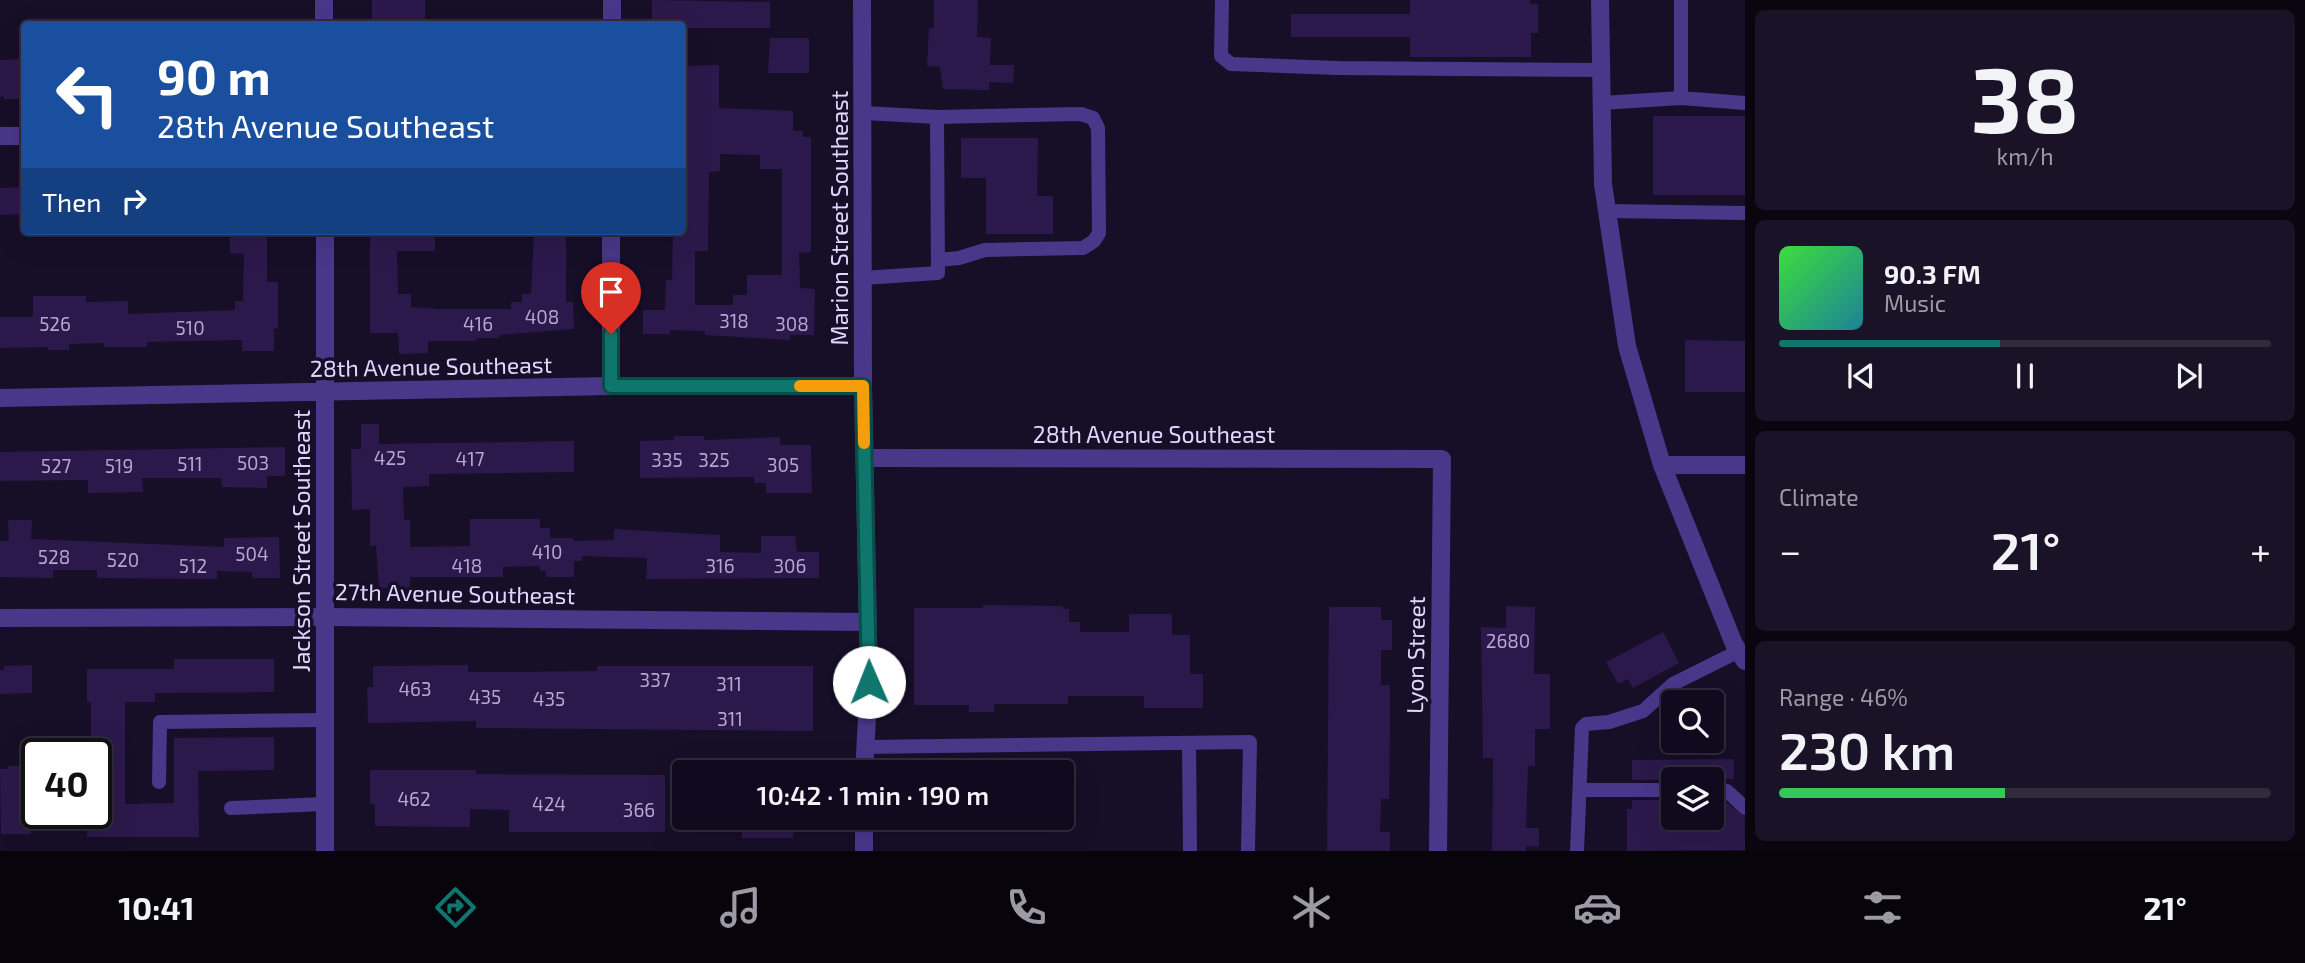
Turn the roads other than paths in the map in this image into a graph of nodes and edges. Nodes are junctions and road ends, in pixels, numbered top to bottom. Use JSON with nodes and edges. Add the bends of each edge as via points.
{"nodes":[{"id":1,"x":324,"y":0,"type":"edge"},
{"id":2,"x":612,"y":0,"type":"edge"},
{"id":3,"x":862,"y":0,"type":"edge"},
{"id":4,"x":1222,"y":0,"type":"edge"},
{"id":5,"x":1600,"y":0,"type":"edge"},
{"id":6,"x":1681,"y":0,"type":"edge"},
{"id":7,"x":324,"y":21,"type":"edge"},
{"id":8,"x":611,"y":21,"type":"edge"},
{"id":9,"x":1601,"y":70,"type":"junction"},
{"id":10,"x":1681,"y":98,"type":"junction"},
{"id":11,"x":1601,"y":103,"type":"junction"},
{"id":12,"x":1745,"y":103,"type":"edge"},
{"id":13,"x":865,"y":113,"type":"junction"},
{"id":14,"x":937,"y":117,"type":"junction"},
{"id":15,"x":0,"y":136,"type":"edge"},
{"id":16,"x":21,"y":136,"type":"edge"},
{"id":17,"x":1606,"y":211,"type":"junction"},
{"id":18,"x":1745,"y":213,"type":"edge"},
{"id":19,"x":325,"y":235,"type":"edge"},
{"id":20,"x":611,"y":235,"type":"edge"},
{"id":21,"x":938,"y":260,"type":"junction"},
{"id":22,"x":863,"y":278,"type":"junction"},
{"id":23,"x":611,"y":386,"type":"junction"},
{"id":24,"x":863,"y":386,"type":"junction"},
{"id":25,"x":325,"y":393,"type":"junction"},
{"id":26,"x":0,"y":398,"type":"edge"},
{"id":27,"x":865,"y":458,"type":"junction"},
{"id":28,"x":1442,"y":459,"type":"joint"},
{"id":29,"x":1662,"y":465,"type":"junction"},
{"id":30,"x":1745,"y":465,"type":"edge"},
{"id":31,"x":327,"y":617,"type":"junction"},
{"id":32,"x":0,"y":618,"type":"edge"},
{"id":33,"x":868,"y":622,"type":"junction"},
{"id":34,"x":1741,"y":649,"type":"edge"},
{"id":35,"x":326,"y":720,"type":"junction"},
{"id":36,"x":1189,"y":743,"type":"junction"},
{"id":37,"x":864,"y":747,"type":"junction"},
{"id":38,"x":864,"y":760,"type":"edge"},
{"id":39,"x":159,"y":782,"type":"dead end"},
{"id":40,"x":1582,"y":790,"type":"junction"},
{"id":41,"x":1661,"y":790,"type":"edge"},
{"id":42,"x":1724,"y":791,"type":"edge"},
{"id":43,"x":325,"y":804,"type":"junction"},
{"id":44,"x":1745,"y":807,"type":"edge"},
{"id":45,"x":231,"y":808,"type":"dead end"},
{"id":46,"x":864,"y":830,"type":"edge"},
{"id":47,"x":325,"y":851,"type":"edge"},
{"id":48,"x":864,"y":851,"type":"edge"},
{"id":49,"x":1189,"y":851,"type":"edge"},
{"id":50,"x":1248,"y":851,"type":"edge"},
{"id":51,"x":1438,"y":851,"type":"edge"},
{"id":52,"x":1577,"y":851,"type":"edge"}],
"edges":[{"from":1,"to":7,"type":"street"},
{"from":2,"to":8,"type":"street"},
{"from":3,"to":13,"type":"street","name":"Marion Street Southeast"},
{"from":4,"to":9,"type":"lane","via":[[1221,55],[1231,64]]},
{"from":5,"to":9,"type":"street"},
{"from":6,"to":10,"type":"lane"},
{"from":9,"to":11,"type":"street"},
{"from":10,"to":11,"type":"lane"},
{"from":10,"to":12,"type":"lane"},
{"from":11,"to":17,"type":"street"},
{"from":13,"to":14,"type":"lane"},
{"from":13,"to":22,"type":"street","name":"Marion Street Southeast"},
{"from":14,"to":21,"type":"lane"},
{"from":14,"to":21,"type":"lane","via":[[1081,114],[1093,118],[1099,233],[1083,248],[985,250]]},
{"from":15,"to":16,"type":"street"},
{"from":17,"to":18,"type":"lane"},
{"from":17,"to":29,"type":"street","via":[[1627,346]]},
{"from":19,"to":25,"type":"street","name":"Jackson Street Southeast"},
{"from":20,"to":23,"type":"street"},
{"from":21,"to":22,"type":"lane","via":[[938,273]]},
{"from":22,"to":24,"type":"street","name":"Marion Street Southeast"},
{"from":23,"to":24,"type":"street","name":"28th Avenue Southeast"},
{"from":23,"to":25,"type":"street","name":"28th Avenue Southeast"},
{"from":24,"to":27,"type":"street","name":"Marion Street Southeast"},
{"from":25,"to":26,"type":"street","name":"28th Avenue Southeast"},
{"from":25,"to":31,"type":"street","name":"Jackson Street Southeast"},
{"from":27,"to":28,"type":"street","name":"28th Avenue Southeast"},
{"from":27,"to":33,"type":"street","name":"Marion Street Southeast"},
{"from":28,"to":51,"type":"street","name":"Lyon Street"},
{"from":29,"to":30,"type":"street"},
{"from":29,"to":34,"type":"street"},
{"from":31,"to":32,"type":"street","name":"27th Avenue Southeast"},
{"from":31,"to":33,"type":"street","name":"27th Avenue Southeast"},
{"from":31,"to":35,"type":"street","name":"Jackson Street Southeast"},
{"from":33,"to":37,"type":"street","name":"Marion Street Southeast"},
{"from":34,"to":40,"type":"lane","via":[[1672,684],[1643,711],[1582,728]]},
{"from":35,"to":39,"type":"lane","via":[[160,722]]},
{"from":35,"to":43,"type":"street","name":"Jackson Street Southeast"},
{"from":36,"to":37,"type":"lane"},
{"from":36,"to":49,"type":"lane"},
{"from":36,"to":50,"type":"lane","via":[[1250,742]]},
{"from":37,"to":38,"type":"street","name":"Marion Street Southeast"},
{"from":40,"to":41,"type":"lane"},
{"from":40,"to":52,"type":"lane"},
{"from":42,"to":44,"type":"lane"},
{"from":43,"to":45,"type":"lane"},
{"from":43,"to":47,"type":"street","name":"Jackson Street Southeast"},
{"from":46,"to":48,"type":"street"}]}
